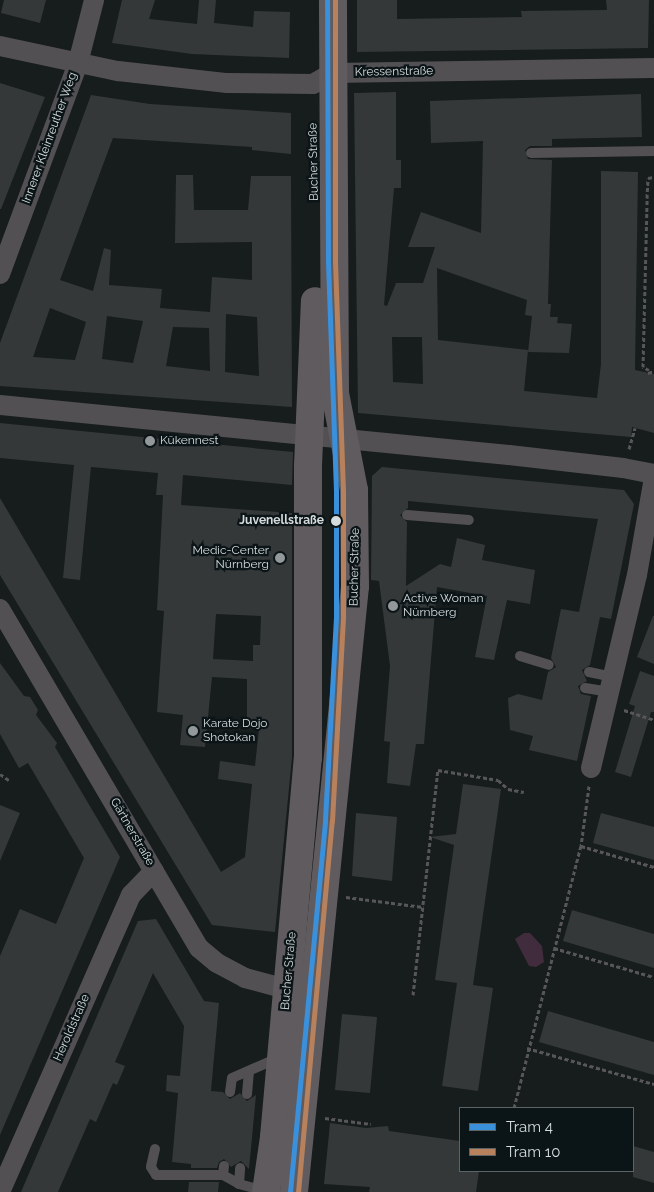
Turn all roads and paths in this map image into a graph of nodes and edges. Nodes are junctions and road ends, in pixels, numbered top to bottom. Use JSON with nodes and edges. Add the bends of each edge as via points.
{"nodes":[{"id":1,"x":94,"y":0,"type":"edge"},
{"id":2,"x":314,"y":0,"type":"edge"},
{"id":3,"x":333,"y":0,"type":"edge"},
{"id":4,"x":0,"y":46,"type":"edge"},
{"id":5,"x":78,"y":63,"type":"junction"},
{"id":6,"x":654,"y":68,"type":"edge"},
{"id":7,"x":323,"y":79,"type":"junction"},
{"id":8,"x":654,"y":151,"type":"edge"},
{"id":9,"x":531,"y":154,"type":"dead end"},
{"id":10,"x":654,"y":177,"type":"edge"},
{"id":11,"x":0,"y":274,"type":"edge"},
{"id":12,"x":654,"y":372,"type":"edge"},
{"id":13,"x":0,"y":406,"type":"edge"},
{"id":14,"x":309,"y":435,"type":"junction"},
{"id":15,"x":344,"y":440,"type":"junction"},
{"id":16,"x":654,"y":476,"type":"edge"},
{"id":17,"x":408,"y":515,"type":"dead end"},
{"id":18,"x":469,"y":520,"type":"dead end"},
{"id":19,"x":0,"y":609,"type":"edge"},
{"id":20,"x":520,"y":656,"type":"dead end"},
{"id":21,"x":549,"y":665,"type":"dead end"},
{"id":22,"x":589,"y":672,"type":"dead end"},
{"id":23,"x":586,"y":688,"type":"dead end"},
{"id":24,"x":609,"y":691,"type":"junction"},
{"id":25,"x":654,"y":720,"type":"edge"},
{"id":26,"x":591,"y":768,"type":"joint"},
{"id":27,"x":0,"y":774,"type":"edge"},
{"id":28,"x":9,"y":780,"type":"dead end"},
{"id":29,"x":524,"y":792,"type":"dead end"},
{"id":30,"x":581,"y":846,"type":"junction"},
{"id":31,"x":654,"y":867,"type":"edge"},
{"id":32,"x":154,"y":871,"type":"junction"},
{"id":33,"x":346,"y":898,"type":"dead end"},
{"id":34,"x":423,"y":907,"type":"junction"},
{"id":35,"x":554,"y":948,"type":"junction"},
{"id":36,"x":654,"y":977,"type":"edge"},
{"id":37,"x":300,"y":993,"type":"junction"},
{"id":38,"x":413,"y":995,"type":"dead end"},
{"id":39,"x":527,"y":1048,"type":"junction"},
{"id":40,"x":281,"y":1057,"type":"junction"},
{"id":41,"x":249,"y":1070,"type":"junction"},
{"id":42,"x":654,"y":1084,"type":"edge"},
{"id":43,"x":230,"y":1092,"type":"dead end"},
{"id":44,"x":247,"y":1094,"type":"dead end"},
{"id":45,"x":514,"y":1107,"type":"edge"},
{"id":46,"x":323,"y":1118,"type":"dead end"},
{"id":47,"x":372,"y":1124,"type":"dead end"},
{"id":48,"x":155,"y":1149,"type":"dead end"},
{"id":49,"x":240,"y":1168,"type":"dead end"},
{"id":50,"x":239,"y":1184,"type":"junction"},
{"id":51,"x":0,"y":1192,"type":"edge"},
{"id":52,"x":268,"y":1192,"type":"edge"},
{"id":53,"x":294,"y":1192,"type":"edge"}],
"edges":[{"from":1,"to":5,"type":"street","name":"Innerer Kleinreuther Weg"},
{"from":2,"to":7,"type":"main road","name":"Bucher Straße"},
{"from":3,"to":7,"type":"main road","name":"Bucher Straße"},
{"from":4,"to":5,"type":"street","name":"Kressenstraße"},
{"from":5,"to":7,"type":"street","name":"Kressenstraße","via":[[170,79]]},
{"from":5,"to":11,"type":"street","name":"Innerer Kleinreuther Weg"},
{"from":6,"to":7,"type":"street","name":"Kressenstraße"},
{"from":7,"to":14,"type":"main road","name":"Bucher Straße"},
{"from":7,"to":15,"type":"main road","name":"Bucher Straße","via":[[335,393]]},
{"from":8,"to":9,"type":"lane"},
{"from":10,"to":12,"type":"path","via":[[648,178],[647,188],[643,367]]},
{"from":13,"to":14,"type":"street"},
{"from":14,"to":15,"type":"street"},
{"from":14,"to":37,"type":"main road","name":"Bucher Straße","via":[[309,742]]},
{"from":15,"to":16,"type":"street","via":[[623,468]]},
{"from":15,"to":37,"type":"main road","name":"Bucher Straße","via":[[355,508],[354,610]]},
{"from":16,"to":24,"type":"street","via":[[637,575]]},
{"from":17,"to":18,"type":"lane"},
{"from":19,"to":32,"type":"street","name":"Gärtnerstraße"},
{"from":20,"to":21,"type":"lane"},
{"from":22,"to":24,"type":"lane"},
{"from":23,"to":24,"type":"lane"},
{"from":24,"to":25,"type":"path"},
{"from":24,"to":26,"type":"street"},
{"from":26,"to":30,"type":"path"},
{"from":27,"to":28,"type":"path"},
{"from":29,"to":34,"type":"path","via":[[508,789],[498,780],[438,770]]},
{"from":30,"to":31,"type":"path"},
{"from":30,"to":35,"type":"path"},
{"from":32,"to":37,"type":"street","name":"Gärtnerstraße","via":[[199,948],[217,963],[245,978]]},
{"from":32,"to":51,"type":"street","name":"Heroldstraße","via":[[131,895]]},
{"from":33,"to":34,"type":"path"},
{"from":34,"to":38,"type":"path"},
{"from":35,"to":36,"type":"path"},
{"from":35,"to":39,"type":"path"},
{"from":37,"to":40,"type":"main road","name":"Bucher Straße"},
{"from":37,"to":53,"type":"main road","name":"Bucher Straße"},
{"from":39,"to":42,"type":"path"},
{"from":39,"to":45,"type":"path"},
{"from":40,"to":41,"type":"lane"},
{"from":40,"to":52,"type":"main road","name":"Bucher Straße"},
{"from":41,"to":43,"type":"lane","via":[[232,1078]]},
{"from":41,"to":44,"type":"lane"},
{"from":46,"to":47,"type":"path"},
{"from":48,"to":50,"type":"lane","via":[[151,1167],[156,1174],[224,1171]]},
{"from":49,"to":50,"type":"lane"},
{"from":50,"to":52,"type":"lane"}]}
